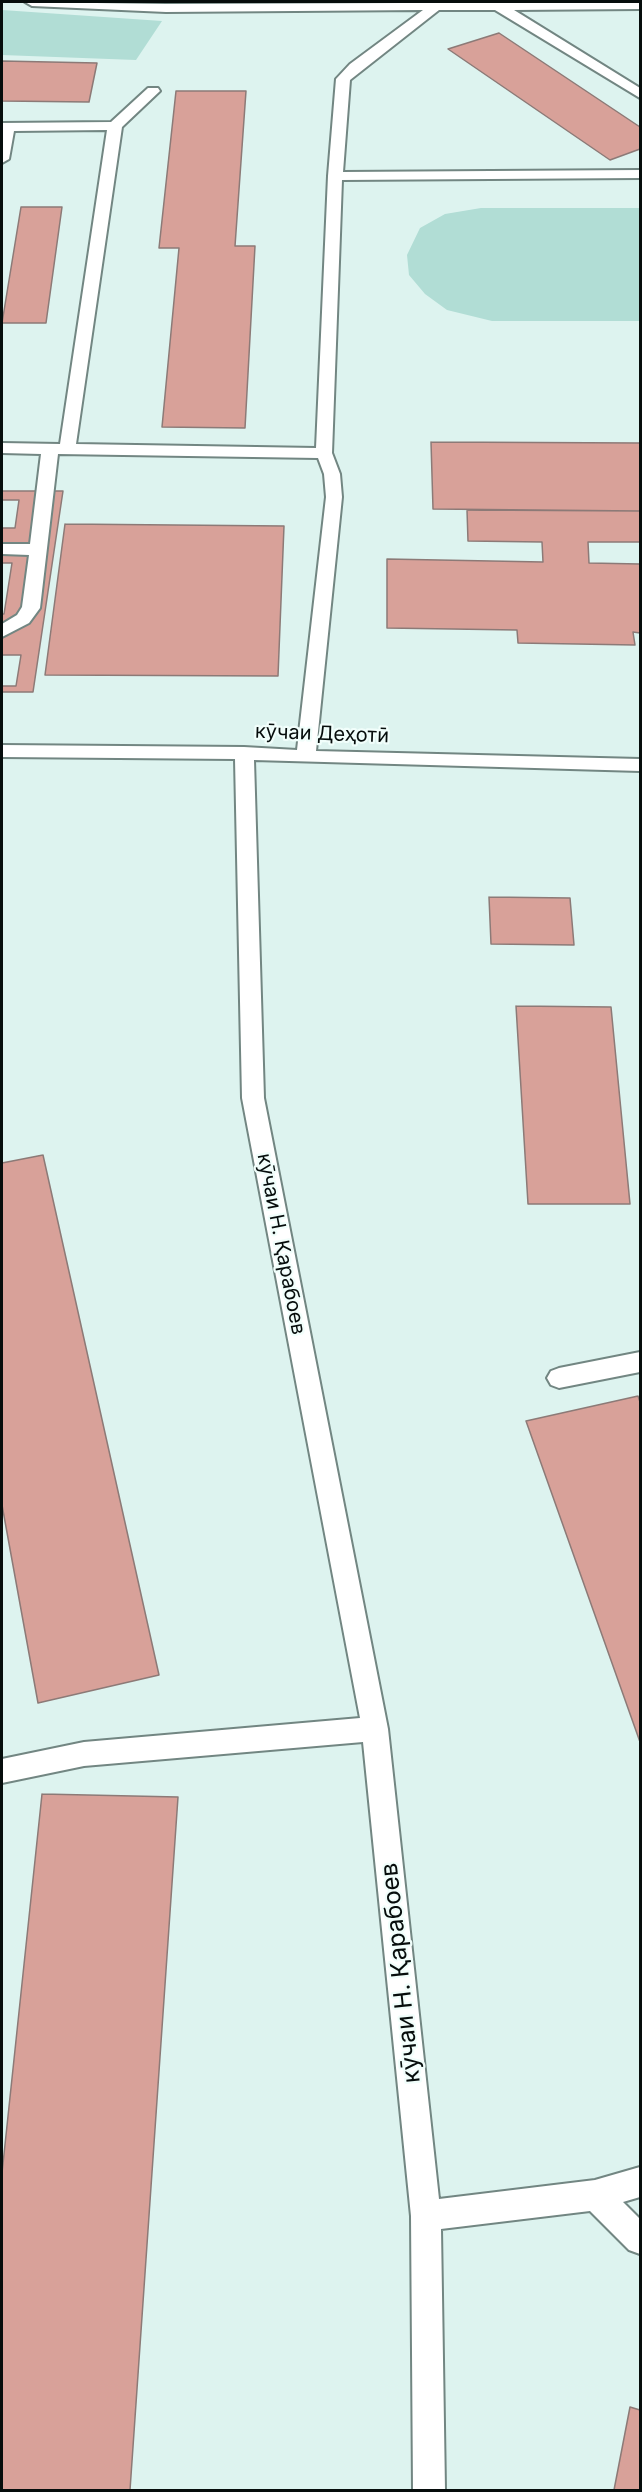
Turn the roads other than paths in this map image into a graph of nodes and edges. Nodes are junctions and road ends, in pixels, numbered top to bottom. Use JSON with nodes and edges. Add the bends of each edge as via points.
{"nodes":[{"id":1,"x":32,"y":2,"type":"edge"},
{"id":2,"x":445,"y":5,"type":"edge"},
{"id":3,"x":640,"y":5,"type":"edge"},
{"id":4,"x":500,"y":7,"type":"junction"},
{"id":5,"x":153,"y":91,"type":"dead end"},
{"id":6,"x":640,"y":94,"type":"edge"},
{"id":7,"x":114,"y":126,"type":"junction"},
{"id":8,"x":5,"y":127,"type":"edge"},
{"id":9,"x":2,"y":159,"type":"edge"},
{"id":10,"x":640,"y":174,"type":"edge"},
{"id":11,"x":335,"y":176,"type":"junction"},
{"id":12,"x":2,"y":448,"type":"edge"},
{"id":13,"x":58,"y":449,"type":"junction"},
{"id":14,"x":324,"y":453,"type":"junction"},
{"id":15,"x":2,"y":549,"type":"edge"},
{"id":16,"x":38,"y":550,"type":"junction"},
{"id":17,"x":2,"y":631,"type":"edge"},
{"id":18,"x":2,"y":751,"type":"edge"},
{"id":19,"x":244,"y":753,"type":"junction"},
{"id":20,"x":306,"y":757,"type":"junction"},
{"id":21,"x":640,"y":765,"type":"edge"},
{"id":22,"x":640,"y":1362,"type":"edge"},
{"id":23,"x":559,"y":1378,"type":"dead end"},
{"id":24,"x":375,"y":1729,"type":"junction"},
{"id":25,"x":2,"y":1771,"type":"edge"},
{"id":26,"x":640,"y":2182,"type":"edge"},
{"id":27,"x":595,"y":2195,"type":"junction"},
{"id":28,"x":426,"y":2216,"type":"junction"},
{"id":29,"x":640,"y":2239,"type":"edge"},
{"id":30,"x":429,"y":2490,"type":"edge"}],
"edges":[{"from":1,"to":2,"type":"lane","via":[[166,8]]},
{"from":2,"to":4,"type":"lane"},
{"from":2,"to":11,"type":"lane","via":[[343,79]]},
{"from":3,"to":4,"type":"lane"},
{"from":4,"to":6,"type":"lane"},
{"from":5,"to":7,"type":"lane"},
{"from":7,"to":8,"type":"lane"},
{"from":7,"to":13,"type":"lane"},
{"from":8,"to":9,"type":"lane"},
{"from":10,"to":11,"type":"lane"},
{"from":11,"to":14,"type":"lane"},
{"from":12,"to":13,"type":"lane"},
{"from":13,"to":14,"type":"lane"},
{"from":13,"to":16,"type":"lane"},
{"from":14,"to":20,"type":"lane","via":[[332,474],[334,497]]},
{"from":15,"to":16,"type":"lane"},
{"from":16,"to":17,"type":"lane","via":[[31,608],[23,619]]},
{"from":18,"to":19,"type":"lane","name":"кӯчаи Деҳотӣ"},
{"from":19,"to":20,"type":"lane","name":"кӯчаи Деҳотӣ"},
{"from":19,"to":24,"type":"lane","name":"кӯчаи Н. Қарабоев","via":[[253,1098]]},
{"from":20,"to":21,"type":"lane","name":"кӯчаи Деҳотӣ"},
{"from":22,"to":23,"type":"lane"},
{"from":24,"to":25,"type":"lane","via":[[84,1754]]},
{"from":24,"to":28,"type":"lane","name":"кӯчаи Н. Қарабоев"},
{"from":26,"to":27,"type":"lane"},
{"from":27,"to":28,"type":"lane"},
{"from":27,"to":29,"type":"lane"},
{"from":28,"to":30,"type":"lane","name":"кӯчаи Н. Қарабоев"}]}
